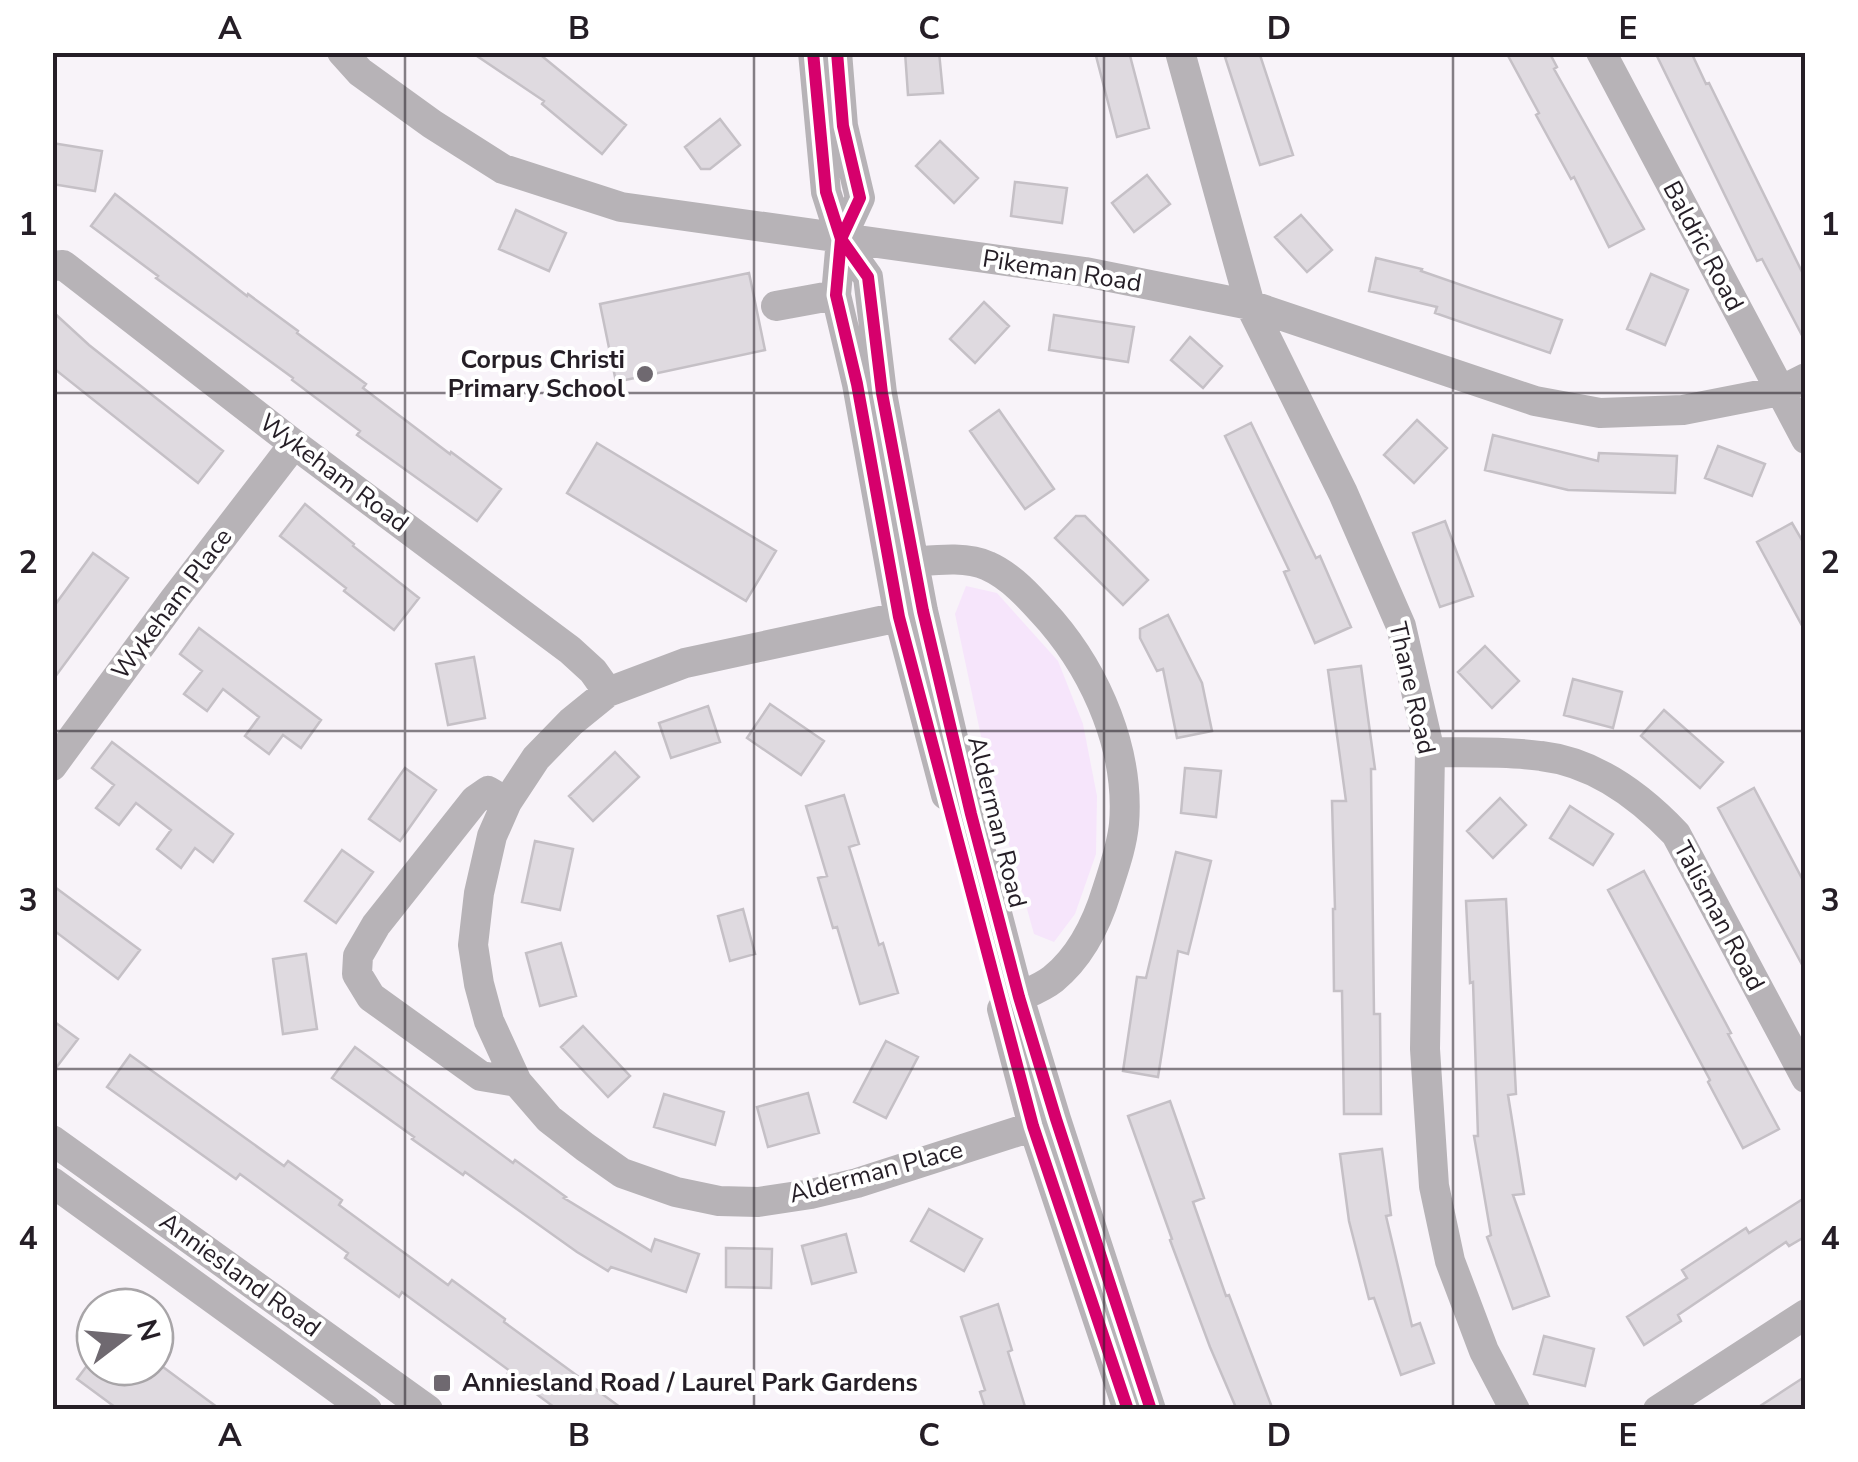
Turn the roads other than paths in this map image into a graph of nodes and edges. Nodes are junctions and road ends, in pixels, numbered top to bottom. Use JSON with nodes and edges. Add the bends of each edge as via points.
{"nodes":[{"id":1,"x":342,"y":52,"type":"edge"},
{"id":2,"x":813,"y":52,"type":"edge"},
{"id":3,"x":837,"y":52,"type":"edge"},
{"id":4,"x":1180,"y":52,"type":"edge"},
{"id":5,"x":1600,"y":52,"type":"edge"},
{"id":6,"x":841,"y":239,"type":"junction"},
{"id":7,"x":52,"y":266,"type":"edge"},
{"id":8,"x":836,"y":294,"type":"junction"},
{"id":9,"x":1250,"y":305,"type":"junction"},
{"id":10,"x":776,"y":306,"type":"dead end"},
{"id":11,"x":1793,"y":384,"type":"edge"},
{"id":12,"x":1806,"y":438,"type":"edge"},
{"id":13,"x":294,"y":444,"type":"junction"},
{"id":14,"x":913,"y":562,"type":"junction"},
{"id":15,"x":899,"y":616,"type":"junction"},
{"id":16,"x":608,"y":692,"type":"junction"},
{"id":17,"x":1430,"y":752,"type":"junction"},
{"id":18,"x":52,"y":766,"type":"edge"},
{"id":19,"x":507,"y":802,"type":"junction"},
{"id":20,"x":1019,"y":997,"type":"junction"},
{"id":21,"x":1806,"y":1078,"type":"edge"},
{"id":22,"x":517,"y":1082,"type":"junction"},
{"id":23,"x":1044,"y":1123,"type":"junction"},
{"id":24,"x":52,"y":1140,"type":"edge"},
{"id":25,"x":52,"y":1182,"type":"edge"},
{"id":26,"x":1806,"y":1314,"type":"edge"},
{"id":27,"x":328,"y":1338,"type":"junction"},
{"id":28,"x":310,"y":1368,"type":"junction"},
{"id":29,"x":367,"y":1410,"type":"edge"},
{"id":30,"x":428,"y":1410,"type":"edge"},
{"id":31,"x":1128,"y":1410,"type":"edge"},
{"id":32,"x":1151,"y":1410,"type":"edge"},
{"id":33,"x":1515,"y":1410,"type":"edge"},
{"id":34,"x":1658,"y":1410,"type":"edge"}],
"edges":[{"from":1,"to":6,"type":"street","name":"Pikeman Road","via":[[360,72],[503,169],[621,207]]},
{"from":2,"to":6,"type":"street","name":"Alderman Road","via":[[826,192]]},
{"from":3,"to":6,"type":"street","name":"Alderman Road","via":[[843,126],[860,198]]},
{"from":4,"to":9,"type":"street","name":"Thane Road"},
{"from":5,"to":11,"type":"street","name":"Baldric Road"},
{"from":6,"to":8,"type":"street","name":"Alderman Road"},
{"from":6,"to":9,"type":"street","name":"Pikeman Road","via":[[1085,272]]},
{"from":6,"to":14,"type":"street","name":"Alderman Road","via":[[868,278]]},
{"from":7,"to":13,"type":"street","name":"Wykeham Road","via":[[63,265]]},
{"from":8,"to":10,"type":"street"},
{"from":8,"to":15,"type":"street","name":"Alderman Road"},
{"from":9,"to":11,"type":"street","name":"Pikeman Road","via":[[1535,401],[1600,413],[1682,410]]},
{"from":9,"to":17,"type":"street","name":"Thane Road","via":[[1401,626]]},
{"from":11,"to":12,"type":"street","name":"Baldric Road"},
{"from":13,"to":16,"type":"street","name":"Wykeham Road","via":[[570,650]]},
{"from":13,"to":18,"type":"street","name":"Wykeham Place"},
{"from":14,"to":20,"type":"street","name":"Alderman Road"},
{"from":14,"to":20,"type":"street","via":[[988,566],[1035,604],[1095,688],[1117,752],[1124,824],[1104,899],[1070,963]]},
{"from":15,"to":16,"type":"street","name":"Alderman Place","via":[[686,663]]},
{"from":15,"to":23,"type":"street","name":"Alderman Road"},
{"from":16,"to":19,"type":"street","name":"Alderman Place","via":[[536,758]]},
{"from":17,"to":21,"type":"street","name":"Talisman Road","via":[[1544,756],[1584,766],[1652,808],[1676,834]]},
{"from":17,"to":33,"type":"street","name":"Thane Road","via":[[1425,1049],[1434,1186],[1450,1261]]},
{"from":19,"to":22,"type":"street","name":"Alderman Place","via":[[492,836],[473,944],[488,1021]]},
{"from":19,"to":22,"type":"street","via":[[488,791],[475,800],[376,925],[358,956],[357,974],[371,997],[481,1076]]},
{"from":20,"to":23,"type":"street","name":"Alderman Road"},
{"from":22,"to":23,"type":"street","name":"Alderman Place","via":[[549,1118],[622,1173],[719,1200],[811,1194]]},
{"from":23,"to":31,"type":"street","name":"Alderman Road"},
{"from":23,"to":32,"type":"street","name":"Alderman Road"},
{"from":24,"to":27,"type":"street","name":"Anniesland Road"},
{"from":25,"to":28,"type":"street","name":"Anniesland Road"},
{"from":26,"to":34,"type":"street"},
{"from":27,"to":28,"type":"street"},
{"from":27,"to":30,"type":"street","name":"Anniesland Road"},
{"from":28,"to":29,"type":"street","name":"Anniesland Road"}]}
